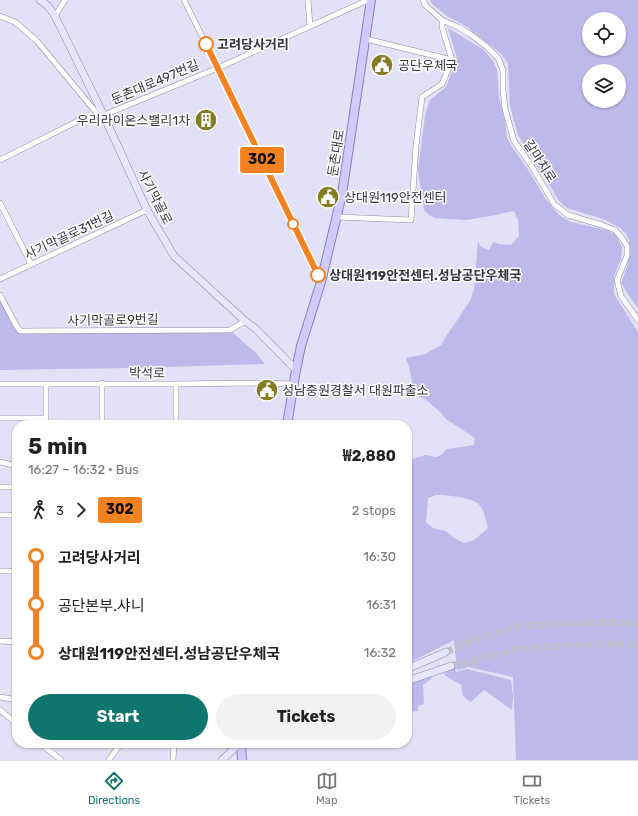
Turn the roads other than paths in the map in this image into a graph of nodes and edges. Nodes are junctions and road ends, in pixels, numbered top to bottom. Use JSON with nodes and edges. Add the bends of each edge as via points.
{"nodes":[{"id":1,"x":40,"y":0,"type":"edge"},
{"id":2,"x":65,"y":0,"type":"edge"},
{"id":3,"x":184,"y":0,"type":"edge"},
{"id":4,"x":308,"y":0,"type":"edge"},
{"id":5,"x":370,"y":0,"type":"edge"},
{"id":6,"x":423,"y":0,"type":"edge"},
{"id":7,"x":0,"y":16,"type":"edge"},
{"id":8,"x":55,"y":16,"type":"junction"},
{"id":9,"x":442,"y":20,"type":"junction"},
{"id":10,"x":310,"y":26,"type":"junction"},
{"id":11,"x":366,"y":39,"type":"junction"},
{"id":12,"x":452,"y":60,"type":"junction"},
{"id":13,"x":218,"y":68,"type":"junction"},
{"id":14,"x":102,"y":116,"type":"junction"},
{"id":15,"x":0,"y":160,"type":"edge"},
{"id":16,"x":0,"y":204,"type":"edge"},
{"id":17,"x":147,"y":210,"type":"junction"},
{"id":18,"x":337,"y":217,"type":"junction"},
{"id":19,"x":31,"y":264,"type":"junction"},
{"id":20,"x":0,"y":279,"type":"edge"},
{"id":21,"x":321,"y":282,"type":"junction"},
{"id":22,"x":0,"y":295,"type":"edge"},
{"id":23,"x":638,"y":320,"type":"edge"},
{"id":24,"x":245,"y":321,"type":"junction"},
{"id":25,"x":296,"y":370,"type":"junction"},
{"id":26,"x":102,"y":383,"type":"junction"},
{"id":27,"x":0,"y":384,"type":"edge"},
{"id":28,"x":46,"y":384,"type":"junction"},
{"id":29,"x":176,"y":384,"type":"junction"},
{"id":30,"x":293,"y":384,"type":"junction"},
{"id":31,"x":0,"y":418,"type":"edge"},
{"id":32,"x":46,"y":418,"type":"joint"},
{"id":33,"x":102,"y":420,"type":"edge"},
{"id":34,"x":176,"y":420,"type":"edge"},
{"id":35,"x":288,"y":420,"type":"edge"},
{"id":36,"x":0,"y":462,"type":"edge"},
{"id":37,"x":12,"y":465,"type":"edge"},
{"id":38,"x":0,"y":487,"type":"edge"},
{"id":39,"x":12,"y":487,"type":"edge"},
{"id":40,"x":0,"y":515,"type":"edge"},
{"id":41,"x":12,"y":515,"type":"edge"},
{"id":42,"x":0,"y":571,"type":"edge"},
{"id":43,"x":12,"y":571,"type":"edge"},
{"id":44,"x":0,"y":641,"type":"edge"},
{"id":45,"x":12,"y":642,"type":"edge"},
{"id":46,"x":446,"y":652,"type":"tunnel mouth"},
{"id":47,"x":452,"y":666,"type":"tunnel mouth"},
{"id":48,"x":412,"y":667,"type":"edge"},
{"id":49,"x":412,"y":679,"type":"edge"},
{"id":50,"x":0,"y":697,"type":"edge"},
{"id":51,"x":12,"y":699,"type":"edge"},
{"id":52,"x":0,"y":710,"type":"edge"},
{"id":53,"x":12,"y":720,"type":"edge"},
{"id":54,"x":46,"y":748,"type":"edge"},
{"id":55,"x":118,"y":748,"type":"edge"},
{"id":56,"x":174,"y":748,"type":"edge"},
{"id":57,"x":235,"y":748,"type":"edge"},
{"id":58,"x":241,"y":748,"type":"edge"},
{"id":59,"x":61,"y":760,"type":"edge"},
{"id":60,"x":110,"y":760,"type":"edge"},
{"id":61,"x":174,"y":760,"type":"edge"},
{"id":62,"x":222,"y":760,"type":"edge"},
{"id":63,"x":242,"y":760,"type":"edge"}],
"edges":[{"from":1,"to":8,"type":"street","name":"사기막골로"},
{"from":2,"to":8,"type":"street"},
{"from":3,"to":13,"type":"street"},
{"from":4,"to":10,"type":"street"},
{"from":5,"to":10,"type":"street","name":"둔촌대로497번길"},
{"from":5,"to":11,"type":"main road","name":"둔촌대로"},
{"from":6,"to":9,"type":"street","name":"갈마치로"},
{"from":7,"to":14,"type":"street","via":[[15,22],[37,41]]},
{"from":8,"to":14,"type":"street","name":"사기막골로"},
{"from":9,"to":12,"type":"street"},
{"from":9,"to":23,"type":"street","name":"갈마치로","via":[[470,34],[498,58],[503,70],[505,109],[514,141],[554,204],[568,215],[615,230],[622,238],[627,246],[627,256],[617,280],[621,296]]},
{"from":10,"to":13,"type":"street","name":"둔촌대로497번길"},
{"from":11,"to":12,"type":"street"},
{"from":11,"to":18,"type":"main road","name":"둔촌대로"},
{"from":12,"to":18,"type":"street","via":[[442,84],[422,97],[411,220]]},
{"from":13,"to":14,"type":"street","name":"둔촌대로497번길"},
{"from":13,"to":21,"type":"street"},
{"from":14,"to":15,"type":"street","name":"둔촌대로497번길","via":[[87,117]]},
{"from":14,"to":17,"type":"street","name":"사기막골로"},
{"from":16,"to":19,"type":"street"},
{"from":17,"to":19,"type":"street","name":"사기막골로31번길"},
{"from":17,"to":24,"type":"street","name":"사기막골로","via":[[174,256]]},
{"from":18,"to":21,"type":"main road","name":"둔촌대로"},
{"from":19,"to":20,"type":"street","name":"사기막골로31번길"},
{"from":21,"to":25,"type":"main road","name":"둔촌대로"},
{"from":22,"to":24,"type":"street","name":"사기막골로9번길","via":[[20,331],[230,330]]},
{"from":24,"to":25,"type":"street","name":"사기막골로"},
{"from":25,"to":30,"type":"main road","name":"둔촌대로"},
{"from":26,"to":28,"type":"street","name":"박석로"},
{"from":26,"to":29,"type":"street","name":"박석로"},
{"from":26,"to":33,"type":"street"},
{"from":27,"to":28,"type":"street","name":"박석로"},
{"from":28,"to":32,"type":"street"},
{"from":29,"to":30,"type":"street","name":"박석로"},
{"from":29,"to":34,"type":"street"},
{"from":30,"to":35,"type":"main road","name":"둔촌대로"},
{"from":31,"to":32,"type":"street"},
{"from":36,"to":37,"type":"street"},
{"from":38,"to":39,"type":"street"},
{"from":40,"to":41,"type":"street"},
{"from":42,"to":43,"type":"street"},
{"from":44,"to":45,"type":"street"},
{"from":46,"to":48,"type":"street"},
{"from":47,"to":49,"type":"street"},
{"from":50,"to":51,"type":"street"},
{"from":52,"to":53,"type":"street"},
{"from":54,"to":59,"type":"street"},
{"from":55,"to":60,"type":"street"},
{"from":56,"to":61,"type":"street"},
{"from":57,"to":62,"type":"street"},
{"from":58,"to":63,"type":"main road"}]}
